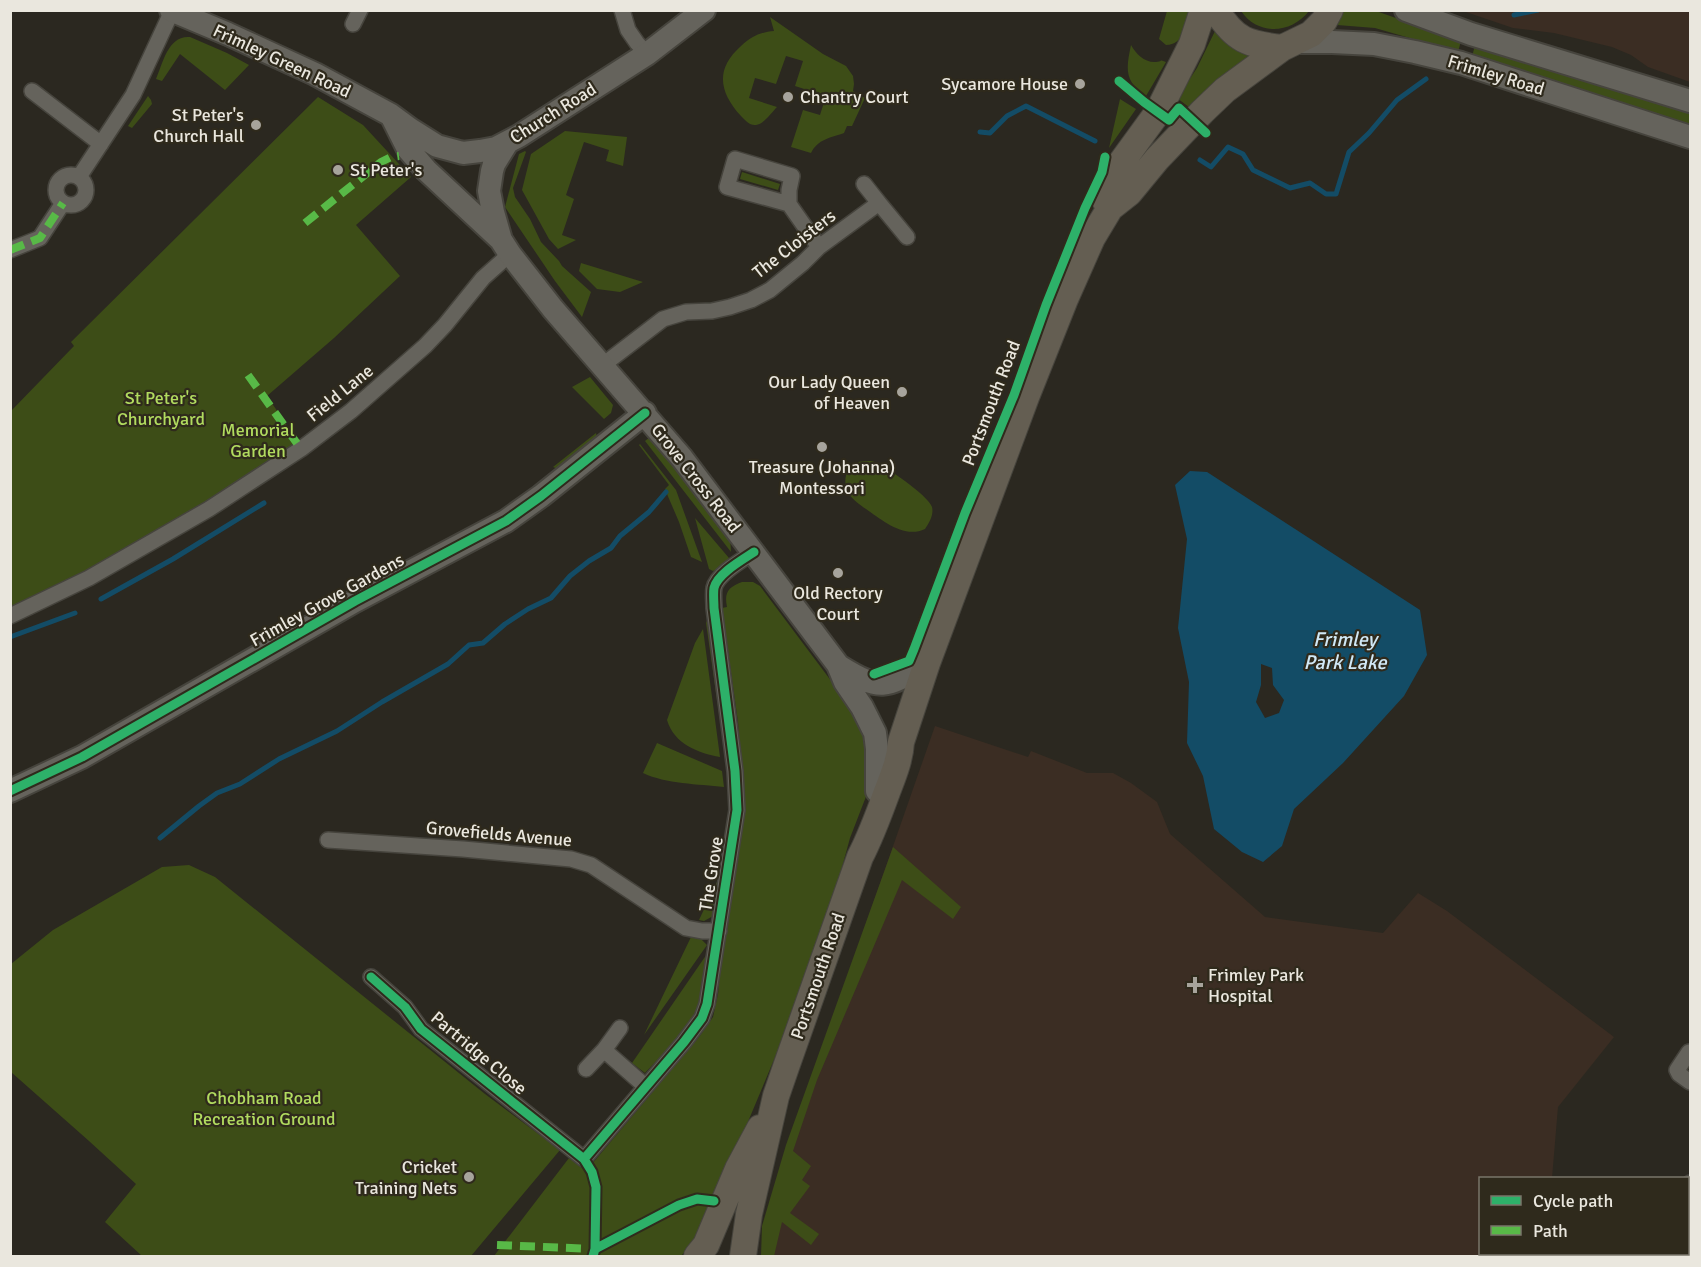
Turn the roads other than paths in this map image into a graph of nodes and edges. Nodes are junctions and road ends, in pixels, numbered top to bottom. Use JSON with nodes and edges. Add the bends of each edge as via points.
{"nodes":[{"id":1,"x":622,"y":10,"type":"edge"},
{"id":2,"x":704,"y":10,"type":"edge"},
{"id":3,"x":1203,"y":10,"type":"edge"},
{"id":4,"x":1216,"y":10,"type":"edge"},
{"id":5,"x":1330,"y":10,"type":"edge"},
{"id":6,"x":1406,"y":10,"type":"edge"},
{"id":7,"x":172,"y":11,"type":"edge"},
{"id":8,"x":1289,"y":45,"type":"junction"},
{"id":9,"x":647,"y":54,"type":"junction"},
{"id":10,"x":32,"y":91,"type":"dead end"},
{"id":11,"x":1690,"y":101,"type":"edge"},
{"id":12,"x":391,"y":115,"type":"junction"},
{"id":13,"x":1690,"y":137,"type":"edge"},
{"id":14,"x":507,"y":142,"type":"junction"},
{"id":15,"x":101,"y":144,"type":"junction"},
{"id":16,"x":864,"y":184,"type":"dead end"},
{"id":17,"x":879,"y":203,"type":"junction"},
{"id":18,"x":789,"y":204,"type":"dead end"},
{"id":19,"x":1110,"y":208,"type":"junction"},
{"id":20,"x":908,"y":237,"type":"dead end"},
{"id":21,"x":506,"y":247,"type":"junction"},
{"id":22,"x":819,"y":247,"type":"junction"},
{"id":23,"x":10,"y":249,"type":"edge"},
{"id":24,"x":603,"y":365,"type":"junction"},
{"id":25,"x":645,"y":413,"type":"junction"},
{"id":26,"x":754,"y":552,"type":"junction"},
{"id":27,"x":10,"y":616,"type":"edge"},
{"id":28,"x":927,"y":663,"type":"junction"},
{"id":29,"x":838,"y":666,"type":"junction"},
{"id":30,"x":901,"y":742,"type":"junction"},
{"id":31,"x":10,"y":791,"type":"edge"},
{"id":32,"x":877,"y":791,"type":"junction"},
{"id":33,"x":328,"y":840,"type":"dead end"},
{"id":34,"x":860,"y":857,"type":"junction"},
{"id":35,"x":719,"y":931,"type":"junction"},
{"id":36,"x":371,"y":977,"type":"dead end"},
{"id":37,"x":620,"y":1028,"type":"dead end"},
{"id":38,"x":603,"y":1050,"type":"junction"},
{"id":39,"x":1689,"y":1052,"type":"dead end"},
{"id":40,"x":586,"y":1069,"type":"dead end"},
{"id":41,"x":1690,"y":1082,"type":"edge"},
{"id":42,"x":645,"y":1086,"type":"junction"},
{"id":43,"x":776,"y":1096,"type":"junction"},
{"id":44,"x":571,"y":1149,"type":"joint"},
{"id":45,"x":697,"y":1257,"type":"edge"},
{"id":46,"x":743,"y":1257,"type":"edge"}],
"edges":[{"from":1,"to":9,"type":"street","via":[[628,30]]},
{"from":2,"to":9,"type":"main road","name":"Church Road"},
{"from":3,"to":19,"type":"main road","name":"Portsmouth Road","via":[[1192,44],[1158,112],[1118,168],[1103,197]]},
{"from":4,"to":8,"type":"main road","via":[[1226,27],[1240,38],[1255,45]]},
{"from":5,"to":8,"type":"main road","name":"Portsmouth Road","via":[[1317,29]]},
{"from":6,"to":11,"type":"main road","name":"Frimley Road","via":[[1471,34]]},
{"from":7,"to":12,"type":"main road","name":"Frimley Green Road","via":[[284,59]]},
{"from":7,"to":15,"type":"street","via":[[133,95]]},
{"from":8,"to":13,"type":"main road","name":"Frimley Road","via":[[1374,44],[1415,52],[1461,63]]},
{"from":8,"to":19,"type":"main road","name":"Portsmouth Road","via":[[1217,97],[1175,138],[1129,193]]},
{"from":9,"to":14,"type":"main road","name":"Church Road"},
{"from":10,"to":15,"type":"street"},
{"from":12,"to":14,"type":"main road","name":"Church Road","via":[[437,146],[458,152],[488,150]]},
{"from":12,"to":21,"type":"main road","name":"Grove Cross Road","via":[[408,149],[426,170]]},
{"from":14,"to":21,"type":"main road","name":"Grove Cross Road","via":[[494,164],[489,184],[493,212]]},
{"from":15,"to":23,"type":"street","via":[[80,177],[86,186],[86,196],[79,204],[63,203],[39,238]]},
{"from":16,"to":17,"type":"street"},
{"from":17,"to":20,"type":"street"},
{"from":17,"to":22,"type":"street","name":"The Cloisters"},
{"from":18,"to":22,"type":"street"},
{"from":19,"to":28,"type":"main road","name":"Portsmouth Road","via":[[1065,299]]},
{"from":21,"to":24,"type":"main road","name":"Grove Cross Road","via":[[553,309]]},
{"from":21,"to":27,"type":"street","name":"Field Lane","via":[[425,346],[301,449],[209,509],[89,578]]},
{"from":22,"to":24,"type":"street","name":"The Cloisters","via":[[770,290],[730,307],[663,319]]},
{"from":24,"to":25,"type":"main road","name":"Grove Cross Road"},
{"from":25,"to":26,"type":"main road","name":"Grove Cross Road"},
{"from":25,"to":31,"type":"main road","name":"Frimley Grove Gardens","via":[[506,521],[364,596],[82,757]]},
{"from":26,"to":29,"type":"main road","name":"Grove Cross Road"},
{"from":26,"to":35,"type":"street","name":"The Grove","via":[[725,573],[714,588],[737,810]]},
{"from":28,"to":29,"type":"main road","name":"Grove Cross Road","via":[[884,684],[861,680]]},
{"from":28,"to":30,"type":"main road","name":"Portsmouth Road"},
{"from":29,"to":32,"type":"main road","name":"Grove Cross Road","via":[[875,733]]},
{"from":30,"to":32,"type":"main road","name":"Portsmouth Road","via":[[894,748]]},
{"from":30,"to":34,"type":"main road","name":"Portsmouth Road","via":[[901,753]]},
{"from":32,"to":34,"type":"main road","name":"Portsmouth Road","via":[[863,830]]},
{"from":33,"to":35,"type":"street","name":"Grovefields Avenue","via":[[571,859],[591,865],[686,928]]},
{"from":34,"to":43,"type":"main road","name":"Portsmouth Road"},
{"from":35,"to":42,"type":"street","name":"The Grove","via":[[702,1018]]},
{"from":36,"to":44,"type":"street","name":"Partridge Close","via":[[405,1007],[421,1029]]},
{"from":37,"to":38,"type":"street"},
{"from":38,"to":40,"type":"street"},
{"from":38,"to":42,"type":"street"},
{"from":39,"to":41,"type":"street","via":[[1677,1070]]},
{"from":42,"to":44,"type":"street","name":"The Grove","via":[[584,1159]]},
{"from":43,"to":45,"type":"main road","name":"Portsmouth Road"},
{"from":43,"to":46,"type":"main road","name":"Portsmouth Road"}]}
